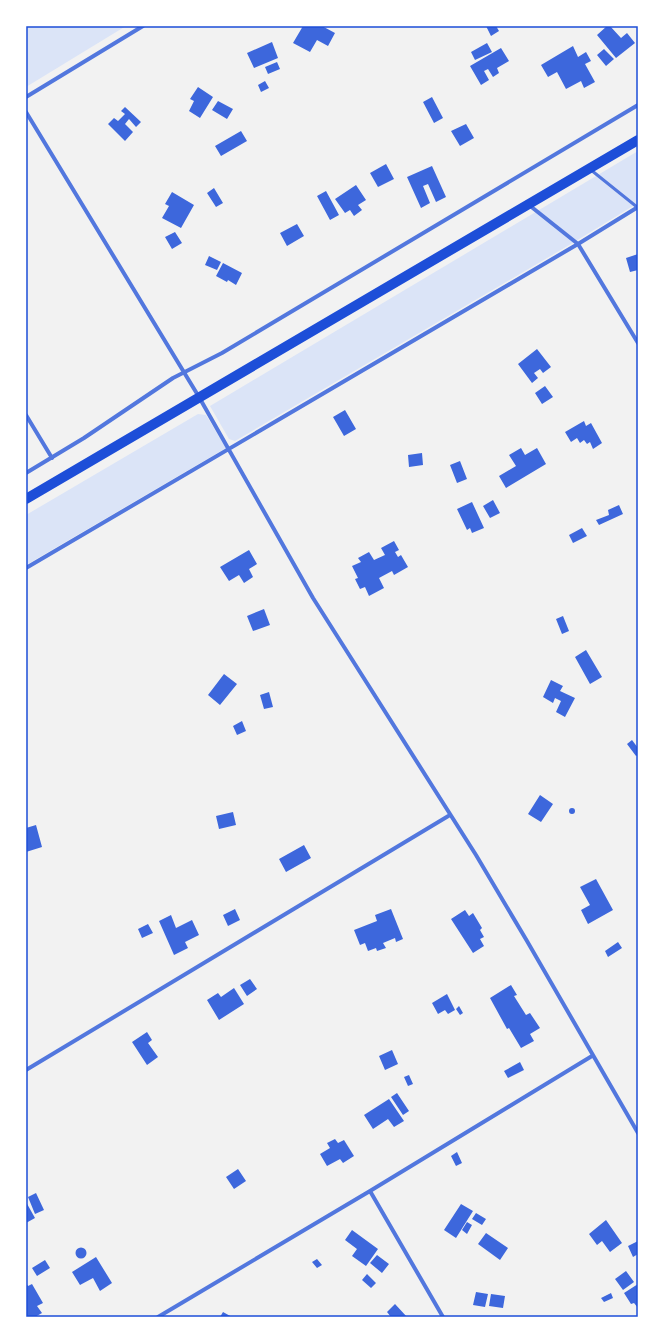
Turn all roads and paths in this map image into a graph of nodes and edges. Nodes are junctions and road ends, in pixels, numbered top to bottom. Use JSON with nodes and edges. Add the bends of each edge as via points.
{"nodes":[{"id":1,"x":143,"y":26,"type":"edge"},
{"id":2,"x":26,"y":97,"type":"edge"},
{"id":3,"x":638,"y":105,"type":"edge"},
{"id":4,"x":26,"y":112,"type":"edge"},
{"id":5,"x":638,"y":140,"type":"edge"},
{"id":6,"x":589,"y":169,"type":"junction"},
{"id":7,"x":529,"y":205,"type":"junction"},
{"id":8,"x":638,"y":207,"type":"edge"},
{"id":9,"x":578,"y":244,"type":"junction"},
{"id":10,"x":638,"y":343,"type":"edge"},
{"id":11,"x":184,"y":372,"type":"junction"},
{"id":12,"x":199,"y":397,"type":"junction"},
{"id":13,"x":26,"y":415,"type":"edge"},
{"id":14,"x":229,"y":449,"type":"junction"},
{"id":15,"x":52,"y":458,"type":"junction"},
{"id":16,"x":26,"y":473,"type":"edge"},
{"id":17,"x":26,"y":499,"type":"edge"},
{"id":18,"x":26,"y":568,"type":"edge"},
{"id":19,"x":450,"y":815,"type":"junction"},
{"id":20,"x":592,"y":1056,"type":"junction"},
{"id":21,"x":26,"y":1070,"type":"edge"},
{"id":22,"x":638,"y":1133,"type":"edge"},
{"id":23,"x":370,"y":1191,"type":"junction"},
{"id":24,"x":158,"y":1317,"type":"edge"},
{"id":25,"x":443,"y":1317,"type":"edge"}],
"edges":[{"from":1,"to":2,"type":"street"},
{"from":3,"to":11,"type":"street","via":[[222,353]]},
{"from":4,"to":11,"type":"street"},
{"from":5,"to":6,"type":"highway"},
{"from":6,"to":7,"type":"highway"},
{"from":6,"to":8,"type":"lane"},
{"from":7,"to":9,"type":"street"},
{"from":7,"to":12,"type":"highway"},
{"from":8,"to":9,"type":"street"},
{"from":9,"to":10,"type":"street"},
{"from":9,"to":14,"type":"street"},
{"from":11,"to":12,"type":"street"},
{"from":11,"to":15,"type":"street"},
{"from":12,"to":14,"type":"street"},
{"from":12,"to":17,"type":"highway"},
{"from":13,"to":15,"type":"street"},
{"from":14,"to":18,"type":"street"},
{"from":14,"to":19,"type":"street","via":[[314,598]]},
{"from":15,"to":16,"type":"street"},
{"from":19,"to":20,"type":"street","via":[[527,941]]},
{"from":19,"to":21,"type":"street"},
{"from":20,"to":22,"type":"street"},
{"from":20,"to":23,"type":"street"},
{"from":23,"to":24,"type":"street"},
{"from":23,"to":25,"type":"street"}]}
